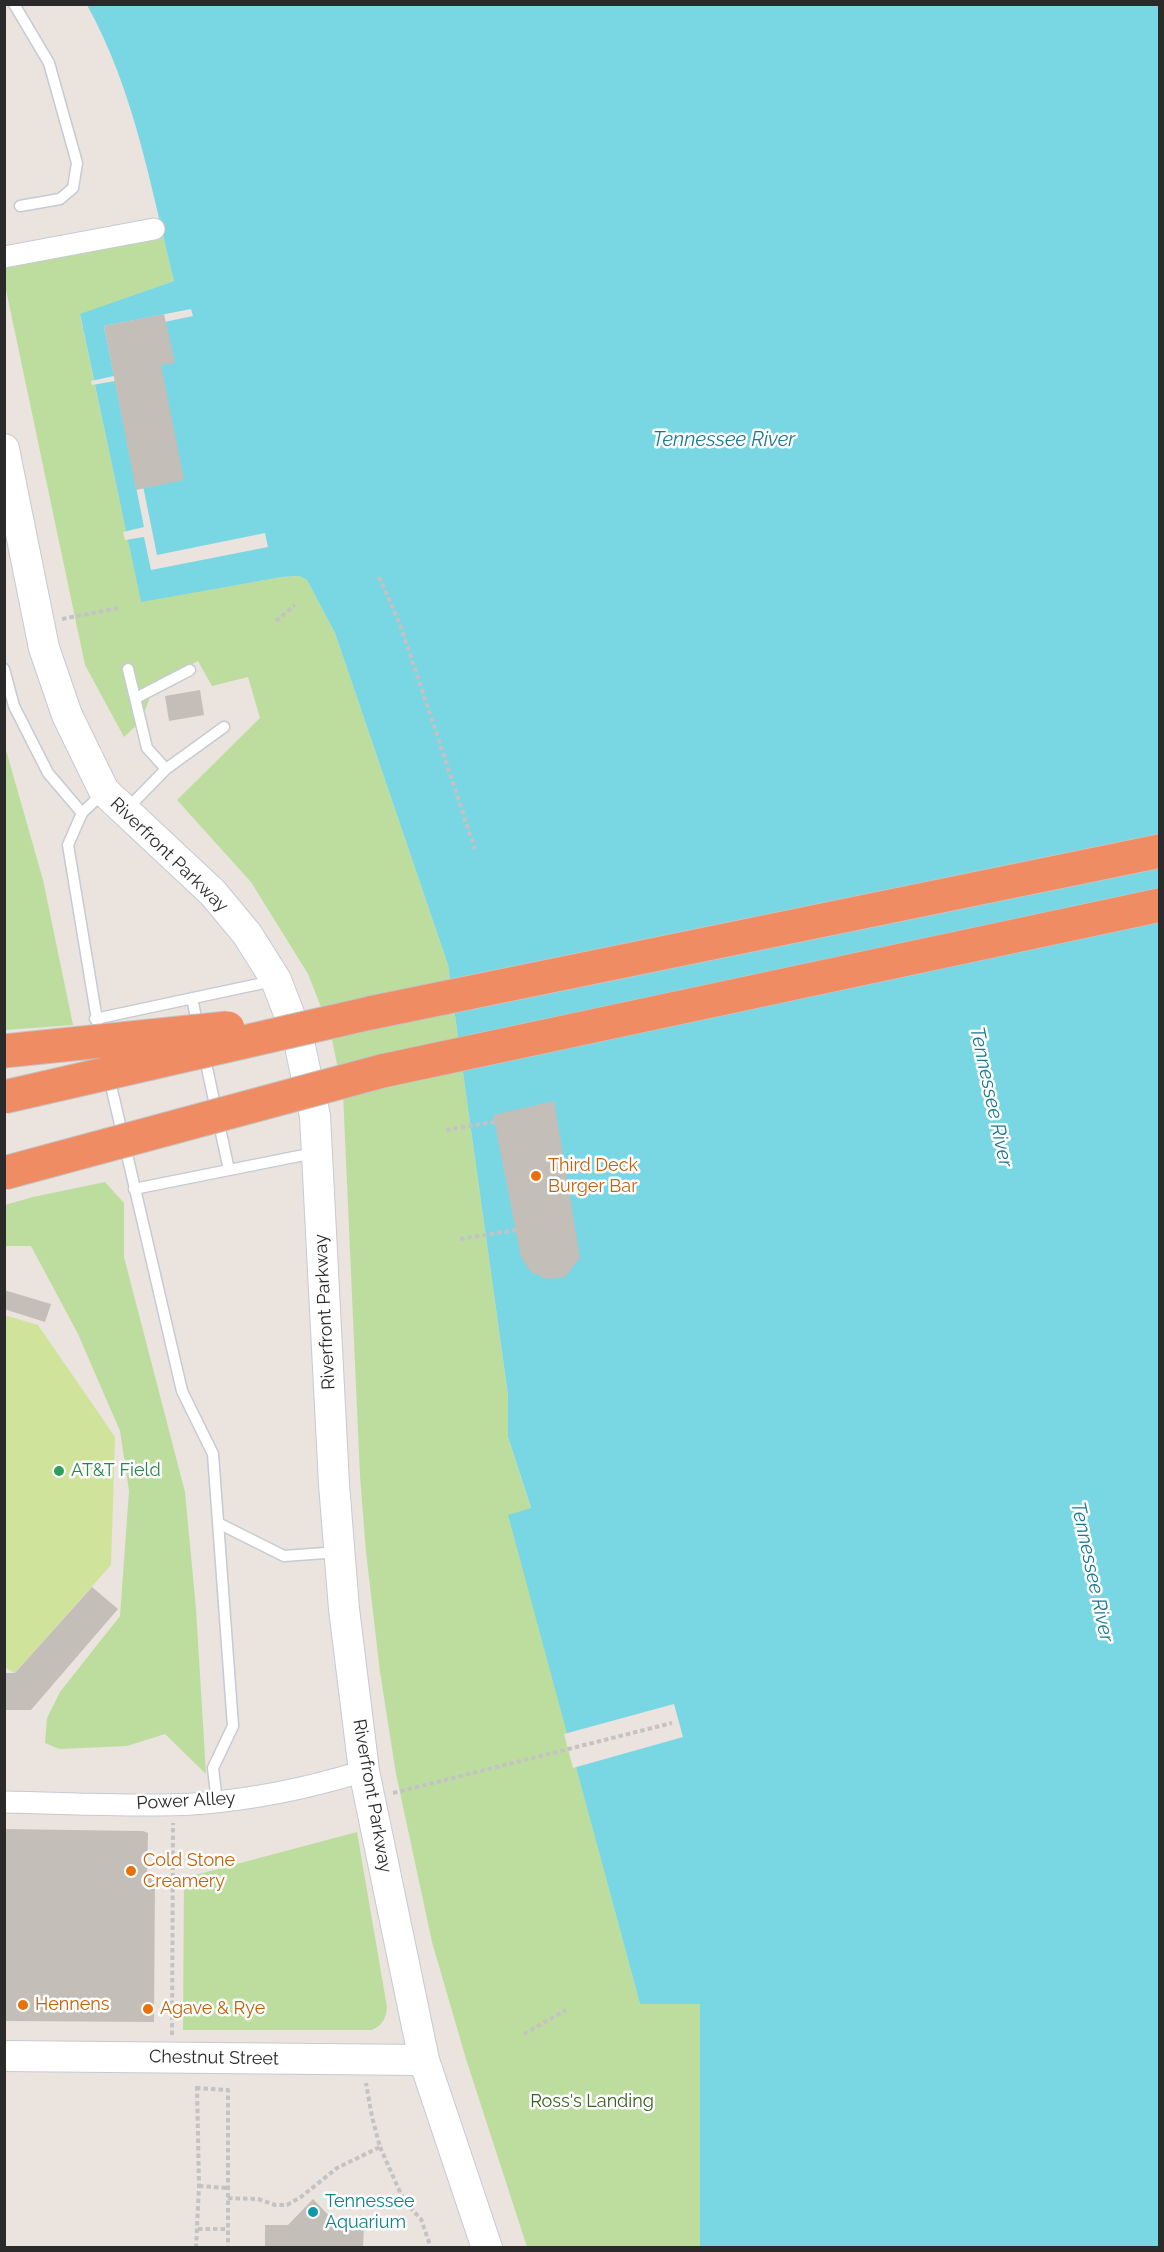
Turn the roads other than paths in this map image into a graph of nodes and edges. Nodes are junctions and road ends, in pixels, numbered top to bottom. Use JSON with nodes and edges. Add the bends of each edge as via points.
{"nodes":[{"id":1,"x":15,"y":6,"type":"edge"},
{"id":2,"x":4,"y":13,"type":"edge"},
{"id":3,"x":20,"y":206,"type":"dead end"},
{"id":4,"x":154,"y":229,"type":"dead end"},
{"id":5,"x":4,"y":257,"type":"edge"},
{"id":6,"x":4,"y":449,"type":"edge"},
{"id":7,"x":4,"y":669,"type":"edge"},
{"id":8,"x":128,"y":669,"type":"dead end"},
{"id":9,"x":190,"y":670,"type":"dead end"},
{"id":10,"x":136,"y":698,"type":"junction"},
{"id":11,"x":224,"y":727,"type":"dead end"},
{"id":12,"x":166,"y":769,"type":"junction"},
{"id":13,"x":115,"y":801,"type":"junction"},
{"id":14,"x":82,"y":813,"type":"junction"},
{"id":15,"x":1160,"y":851,"type":"edge"},
{"id":16,"x":1160,"y":905,"type":"edge"},
{"id":17,"x":276,"y":980,"type":"junction"},
{"id":18,"x":192,"y":998,"type":"junction"},
{"id":19,"x":370,"y":1013,"type":"junction"},
{"id":20,"x":95,"y":1019,"type":"junction"},
{"id":21,"x":4,"y":1051,"type":"edge"},
{"id":22,"x":382,"y":1071,"type":"junction"},
{"id":23,"x":4,"y":1097,"type":"edge"},
{"id":24,"x":4,"y":1151,"type":"edge"},
{"id":25,"x":317,"y":1152,"type":"junction"},
{"id":26,"x":229,"y":1170,"type":"junction"},
{"id":27,"x":4,"y":1173,"type":"edge"},
{"id":28,"x":134,"y":1189,"type":"junction"},
{"id":29,"x":218,"y":1523,"type":"junction"},
{"id":30,"x":339,"y":1552,"type":"junction"},
{"id":31,"x":364,"y":1771,"type":"junction"},
{"id":32,"x":4,"y":1802,"type":"edge"},
{"id":33,"x":217,"y":1802,"type":"junction"},
{"id":34,"x":4,"y":2056,"type":"edge"},
{"id":35,"x":424,"y":2060,"type":"junction"},
{"id":36,"x":488,"y":2247,"type":"edge"}],
"edges":[{"from":1,"to":2,"type":"lane"},
{"from":1,"to":3,"type":"lane","via":[[49,63],[77,164],[73,188],[60,199]]},
{"from":4,"to":5,"type":"street"},
{"from":6,"to":13,"type":"main road","name":"Riverfront Parkway","via":[[44,648],[67,715]]},
{"from":7,"to":14,"type":"lane","via":[[14,706],[48,773]]},
{"from":8,"to":10,"type":"lane"},
{"from":9,"to":10,"type":"lane"},
{"from":10,"to":12,"type":"lane","via":[[147,748]]},
{"from":11,"to":12,"type":"lane"},
{"from":12,"to":13,"type":"lane"},
{"from":13,"to":14,"type":"lane"},
{"from":13,"to":17,"type":"main road","name":"Riverfront Parkway","via":[[213,893],[247,934]]},
{"from":14,"to":20,"type":"lane","via":[[68,845]]},
{"from":15,"to":19,"type":"highway"},
{"from":16,"to":22,"type":"highway"},
{"from":17,"to":18,"type":"lane"},
{"from":17,"to":25,"type":"main road","name":"Riverfront Parkway","via":[[298,1037],[315,1116]]},
{"from":18,"to":20,"type":"lane"},
{"from":18,"to":26,"type":"lane"},
{"from":19,"to":21,"type":"highway","bridge":true},
{"from":19,"to":23,"type":"highway","bridge":true},
{"from":20,"to":28,"type":"lane"},
{"from":22,"to":24,"type":"highway","bridge":true},
{"from":22,"to":27,"type":"highway","bridge":true},
{"from":25,"to":26,"type":"lane"},
{"from":25,"to":30,"type":"main road","name":"Riverfront Parkway"},
{"from":26,"to":28,"type":"lane"},
{"from":28,"to":29,"type":"lane","via":[[182,1390],[213,1454]]},
{"from":29,"to":30,"type":"lane","via":[[284,1556]]},
{"from":29,"to":33,"type":"lane","via":[[233,1726],[213,1768]]},
{"from":30,"to":31,"type":"main road","name":"Riverfront Parkway"},
{"from":31,"to":33,"type":"street","name":"Power Alley","via":[[302,1788]]},
{"from":31,"to":35,"type":"main road","name":"Riverfront Parkway"},
{"from":32,"to":33,"type":"street","name":"Power Alley"},
{"from":34,"to":35,"type":"main road","name":"Chestnut Street"},
{"from":35,"to":36,"type":"main road","name":"Riverfront Parkway"}]}
